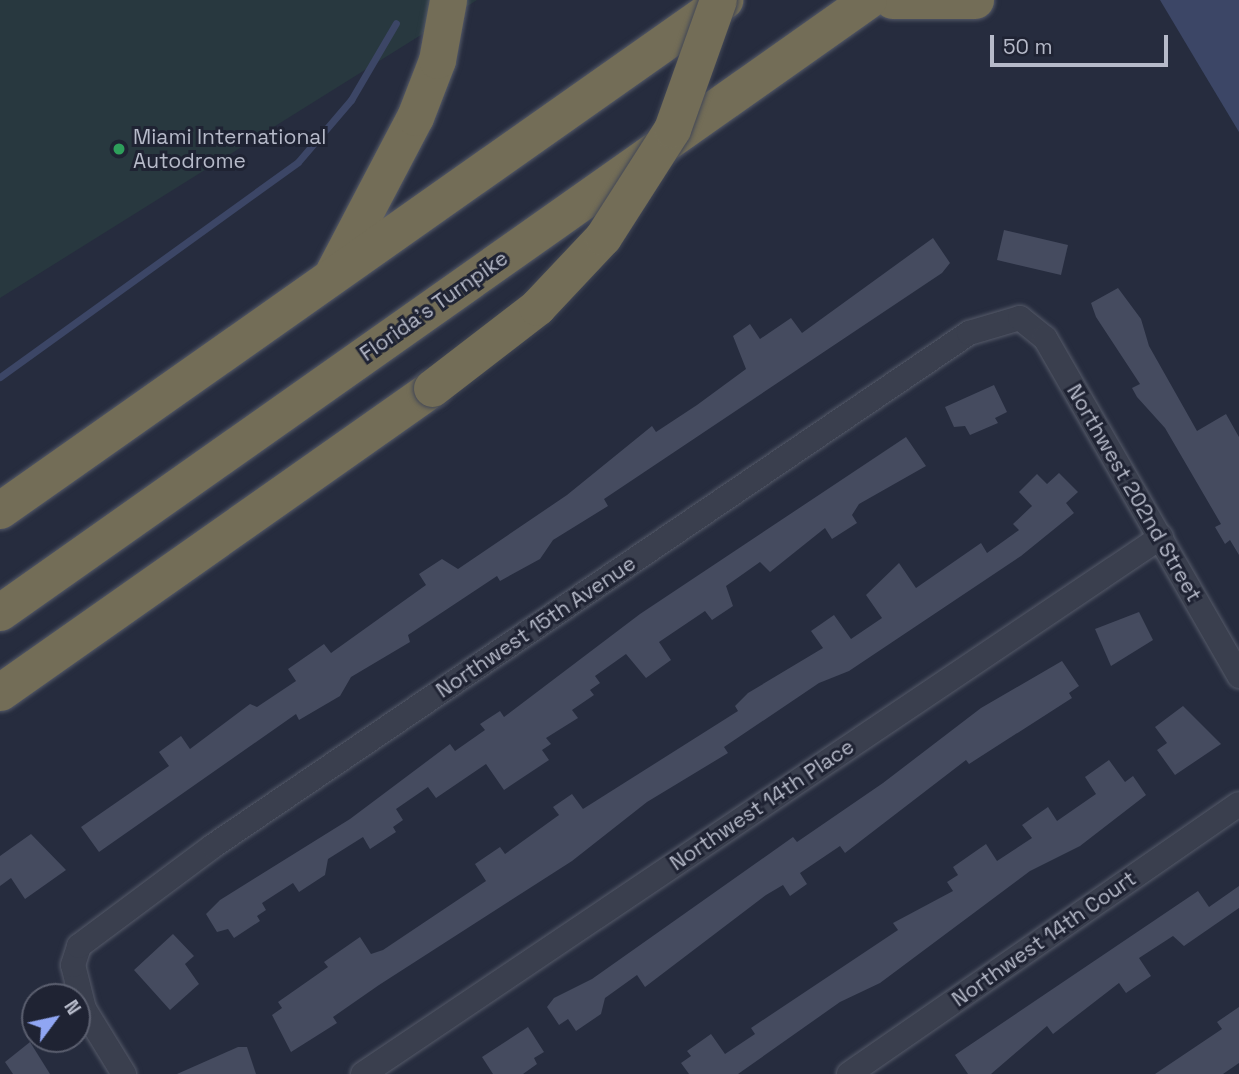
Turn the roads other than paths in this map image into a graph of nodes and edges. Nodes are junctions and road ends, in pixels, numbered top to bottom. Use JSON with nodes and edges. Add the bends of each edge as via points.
{"nodes":[{"id":1,"x":448,"y":0,"type":"edge"},
{"id":2,"x":718,"y":0,"type":"edge"},
{"id":3,"x":724,"y":0,"type":"edge"},
{"id":4,"x":868,"y":0,"type":"edge"},
{"id":5,"x":892,"y":0,"type":"edge"},
{"id":6,"x":975,"y":0,"type":"edge"},
{"id":7,"x":331,"y":278,"type":"junction"},
{"id":8,"x":1020,"y":318,"type":"joint"},
{"id":9,"x":0,"y":510,"type":"edge"},
{"id":10,"x":1161,"y":537,"type":"junction"},
{"id":11,"x":0,"y":612,"type":"edge"},
{"id":12,"x":1239,"y":676,"type":"edge"},
{"id":13,"x":0,"y":692,"type":"edge"},
{"id":14,"x":1239,"y":804,"type":"edge"},
{"id":15,"x":124,"y":1074,"type":"edge"},
{"id":16,"x":363,"y":1074,"type":"edge"},
{"id":17,"x":849,"y":1074,"type":"edge"}],
"edges":[{"from":1,"to":7,"type":"highway","via":[[437,60],[415,117]]},
{"from":2,"to":13,"type":"highway","bridge":true,"via":[[672,129],[603,237],[537,307],[432,388]]},
{"from":3,"to":7,"type":"highway"},
{"from":4,"to":11,"type":"highway","name":"Florida's Turnpike"},
{"from":5,"to":6,"type":"highway"},
{"from":7,"to":9,"type":"highway"},
{"from":8,"to":10,"type":"street","name":"Northwest 202nd Street","via":[[1045,338]]},
{"from":8,"to":15,"type":"street","name":"Northwest 15th Avenue","via":[[969,333],[236,831],[79,946],[73,965],[83,1009]]},
{"from":10,"to":12,"type":"street","name":"Northwest 202nd Street"},
{"from":10,"to":16,"type":"street","name":"Northwest 14th Place"},
{"from":14,"to":17,"type":"street","name":"Northwest 14th Court"}]}
